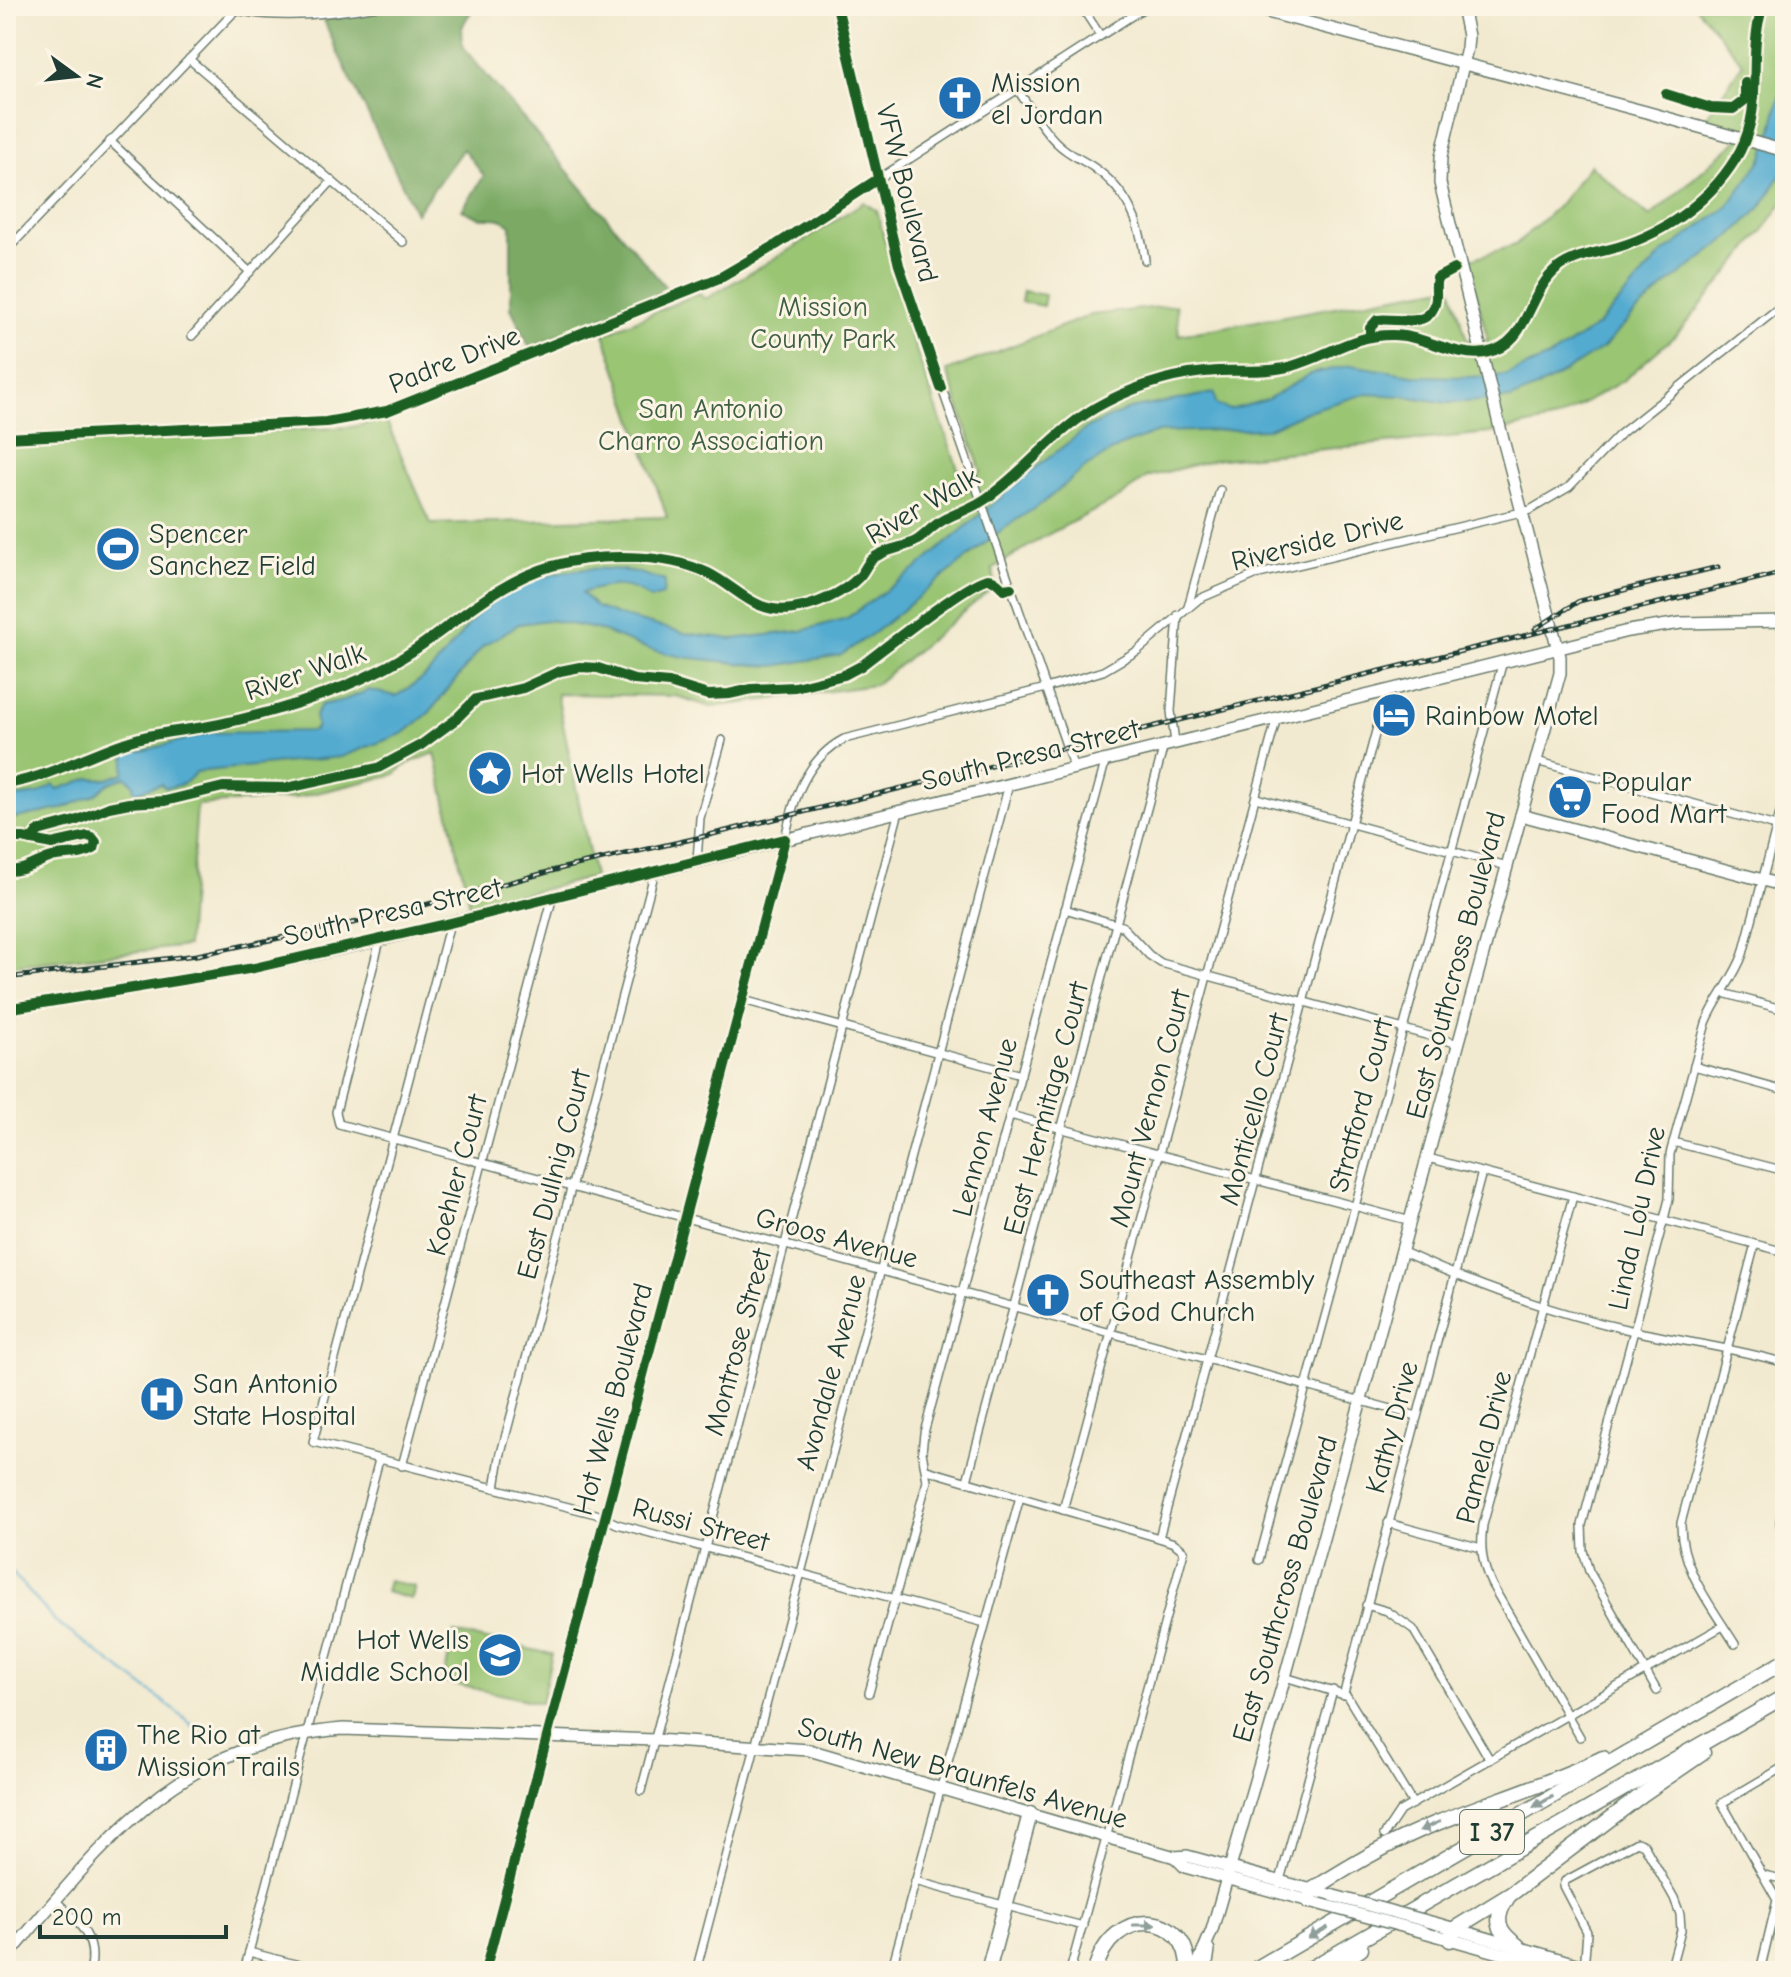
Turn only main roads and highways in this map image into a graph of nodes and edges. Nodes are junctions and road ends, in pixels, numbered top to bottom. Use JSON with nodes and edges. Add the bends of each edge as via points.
{"nodes":[{"id":1,"x":1245,"y":6,"type":"edge"},
{"id":2,"x":1462,"y":6,"type":"edge"},
{"id":3,"x":1464,"y":66,"type":"junction"},
{"id":4,"x":1785,"y":151,"type":"edge"},
{"id":5,"x":1785,"y":621,"type":"edge"},
{"id":6,"x":1557,"y":649,"type":"junction"},
{"id":7,"x":1521,"y":815,"type":"junction"},
{"id":8,"x":785,"y":839,"type":"junction"},
{"id":9,"x":1785,"y":886,"type":"edge"},
{"id":10,"x":6,"y":1009,"type":"edge"},
{"id":11,"x":1785,"y":1661,"type":"edge"},
{"id":12,"x":1731,"y":1693,"type":"junction"},
{"id":13,"x":1785,"y":1696,"type":"edge"},
{"id":14,"x":1733,"y":1726,"type":"junction"},
{"id":15,"x":548,"y":1736,"type":"junction"},
{"id":16,"x":1030,"y":1814,"type":"junction"},
{"id":17,"x":1228,"y":1873,"type":"junction"},
{"id":18,"x":1454,"y":1886,"type":"junction"},
{"id":19,"x":1511,"y":1894,"type":"junction"},
{"id":20,"x":1314,"y":1898,"type":"junction"},
{"id":21,"x":1212,"y":1930,"type":"junction"},
{"id":22,"x":1452,"y":1934,"type":"junction"},
{"id":23,"x":1518,"y":1946,"type":"junction"},
{"id":24,"x":6,"y":1958,"type":"edge"},
{"id":25,"x":1580,"y":1968,"type":"edge"},
{"id":26,"x":485,"y":1971,"type":"edge"},
{"id":27,"x":988,"y":1971,"type":"edge"},
{"id":28,"x":1095,"y":1971,"type":"edge"},
{"id":29,"x":1188,"y":1971,"type":"edge"},
{"id":30,"x":1195,"y":1971,"type":"edge"},
{"id":31,"x":1206,"y":1971,"type":"edge"},
{"id":32,"x":1252,"y":1971,"type":"edge"},
{"id":33,"x":1306,"y":1971,"type":"edge"},
{"id":34,"x":1329,"y":1971,"type":"edge"},
{"id":35,"x":1565,"y":1971,"type":"edge"},
{"id":36,"x":1600,"y":1971,"type":"edge"}],
"edges":[{"from":1,"to":3,"type":"main road"},
{"from":2,"to":3,"type":"main road","name":"East Southcross Boulevard","via":[[1468,36]]},
{"from":3,"to":4,"type":"main road"},
{"from":3,"to":6,"type":"main road","name":"East Southcross Boulevard","via":[[1440,183]]},
{"from":5,"to":6,"type":"main road","name":"South Presa Street","via":[[1681,623]]},
{"from":6,"to":7,"type":"main road","name":"East Southcross Boulevard","via":[[1560,673]]},
{"from":6,"to":8,"type":"main road","name":"South Presa Street"},
{"from":7,"to":9,"type":"main road"},
{"from":7,"to":17,"type":"main road","name":"East Southcross Boulevard"},
{"from":8,"to":10,"type":"main road","name":"South Presa Street","via":[[380,940],[240,970]]},
{"from":8,"to":15,"type":"main road","name":"Hot Wells Boulevard"},
{"from":11,"to":12,"type":"highway","number":"I 37"},
{"from":12,"to":20,"type":"highway","one_way":true,"via":[[1684,1712],[1590,1764],[1434,1823],[1390,1845]]},
{"from":12,"to":32,"type":"highway","number":"I 37","one_way":true},
{"from":13,"to":14,"type":"highway","number":"I 37"},
{"from":14,"to":18,"type":"highway","number":"I 37"},
{"from":14,"to":19,"type":"highway"},
{"from":15,"to":16,"type":"main road","name":"South New Braunfels Avenue","via":[[809,1750]]},
{"from":15,"to":24,"type":"main road","name":"South New Braunfels Avenue","via":[[357,1728],[244,1748],[183,1778],[129,1819]]},
{"from":15,"to":26,"type":"main road","name":"Hot Wells Boulevard"},
{"from":16,"to":17,"type":"main road","name":"South New Braunfels Avenue","via":[[1175,1857],[1187,1856]]},
{"from":16,"to":27,"type":"highway"},
{"from":17,"to":20,"type":"main road","name":"South New Braunfels Avenue"},
{"from":17,"to":21,"type":"main road","name":"East Southcross Boulevard"},
{"from":18,"to":33,"type":"highway","number":"I 37"},
{"from":18,"to":34,"type":"highway"},
{"from":19,"to":22,"type":"highway"},
{"from":19,"to":23,"type":"highway","via":[[1499,1917],[1501,1931]]},
{"from":20,"to":22,"type":"main road","name":"South New Braunfels Avenue","bridge":true,"via":[[1424,1932]]},
{"from":20,"to":22,"type":"main road","name":"South New Braunfels Avenue","bridge":true,"via":[[1334,1896],[1438,1924]]},
{"from":21,"to":30,"type":"main road","name":"East Southcross Boulevard"},
{"from":21,"to":31,"type":"main road","name":"East Southcross Boulevard"},
{"from":22,"to":23,"type":"main road","name":"South New Braunfels Avenue"},
{"from":22,"to":35,"type":"main road","name":"South New Braunfels Avenue"},
{"from":23,"to":25,"type":"main road","name":"South New Braunfels Avenue"},
{"from":25,"to":36,"type":"main road","name":"South New Braunfels Avenue"},
{"from":28,"to":29,"type":"highway","one_way":true,"via":[[1116,1933],[1144,1923],[1177,1937],[1188,1957]]}]}
